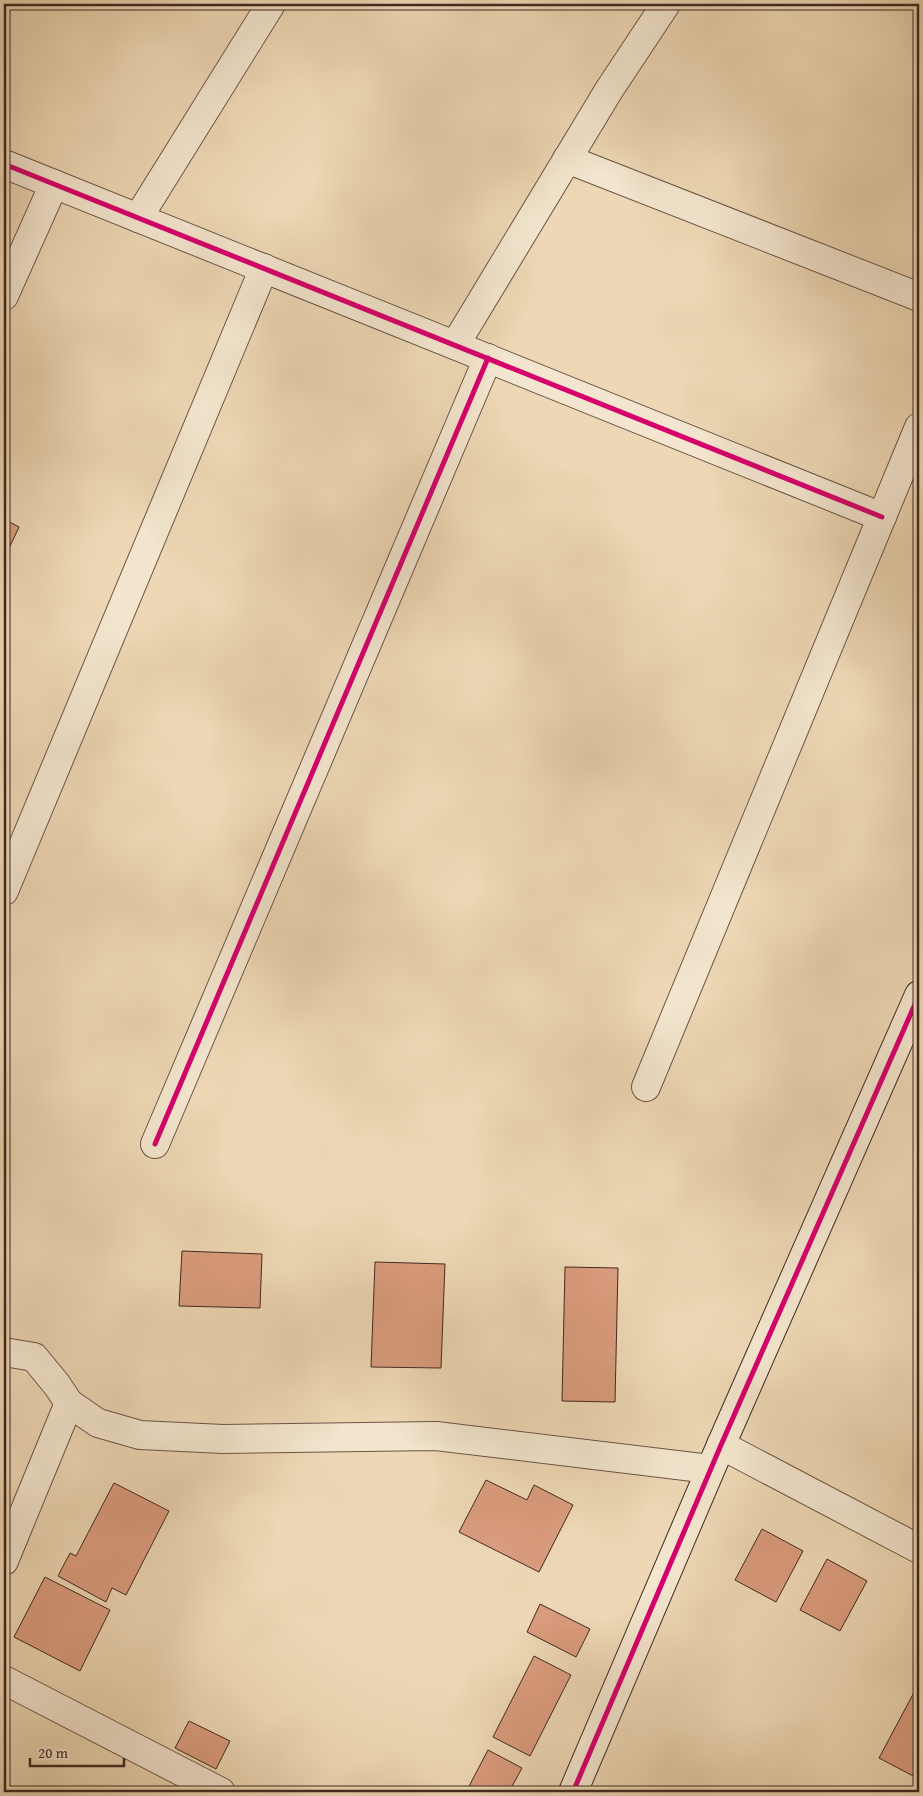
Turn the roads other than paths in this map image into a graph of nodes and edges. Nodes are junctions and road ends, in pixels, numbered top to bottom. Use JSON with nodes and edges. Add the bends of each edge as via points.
{"nodes":[{"id":1,"x":271,"y":4,"type":"edge"},
{"id":2,"x":666,"y":4,"type":"edge"},
{"id":3,"x":567,"y":159,"type":"junction"},
{"id":4,"x":4,"y":164,"type":"edge"},
{"id":5,"x":54,"y":184,"type":"junction"},
{"id":6,"x":138,"y":218,"type":"junction"},
{"id":7,"x":264,"y":268,"type":"junction"},
{"id":8,"x":4,"y":296,"type":"edge"},
{"id":9,"x":919,"y":297,"type":"edge"},
{"id":10,"x":455,"y":345,"type":"junction"},
{"id":11,"x":488,"y":358,"type":"junction"},
{"id":12,"x":919,"y":428,"type":"edge"},
{"id":13,"x":882,"y":516,"type":"junction"},
{"id":14,"x":11,"y":858,"type":"edge"},
{"id":15,"x":4,"y":891,"type":"edge"},
{"id":16,"x":919,"y":995,"type":"edge"},
{"id":17,"x":646,"y":1087,"type":"dead end"},
{"id":18,"x":155,"y":1144,"type":"dead end"},
{"id":19,"x":4,"y":1352,"type":"edge"},
{"id":20,"x":69,"y":1403,"type":"junction"},
{"id":21,"x":98,"y":1423,"type":"junction"},
{"id":22,"x":54,"y":1441,"type":"junction"},
{"id":23,"x":715,"y":1457,"type":"junction"},
{"id":24,"x":919,"y":1550,"type":"edge"},
{"id":25,"x":4,"y":1561,"type":"edge"},
{"id":26,"x":4,"y":1680,"type":"edge"},
{"id":27,"x":221,"y":1792,"type":"edge"},
{"id":28,"x":572,"y":1792,"type":"edge"}],
"edges":[{"from":1,"to":6,"type":"street"},
{"from":2,"to":3,"type":"street"},
{"from":3,"to":9,"type":"street"},
{"from":3,"to":10,"type":"street"},
{"from":4,"to":5,"type":"street"},
{"from":5,"to":6,"type":"street"},
{"from":5,"to":8,"type":"street"},
{"from":6,"to":7,"type":"street"},
{"from":7,"to":10,"type":"street"},
{"from":7,"to":14,"type":"street"},
{"from":10,"to":11,"type":"street"},
{"from":11,"to":13,"type":"street"},
{"from":11,"to":18,"type":"street"},
{"from":12,"to":13,"type":"street"},
{"from":13,"to":17,"type":"street"},
{"from":14,"to":15,"type":"street"},
{"from":16,"to":23,"type":"street"},
{"from":19,"to":20,"type":"street","via":[[34,1357]]},
{"from":20,"to":21,"type":"street"},
{"from":20,"to":22,"type":"street"},
{"from":21,"to":22,"type":"street"},
{"from":21,"to":23,"type":"street","via":[[140,1435],[223,1439],[436,1436]]},
{"from":22,"to":25,"type":"street"},
{"from":23,"to":24,"type":"street"},
{"from":23,"to":28,"type":"street"},
{"from":26,"to":27,"type":"street"}]}
